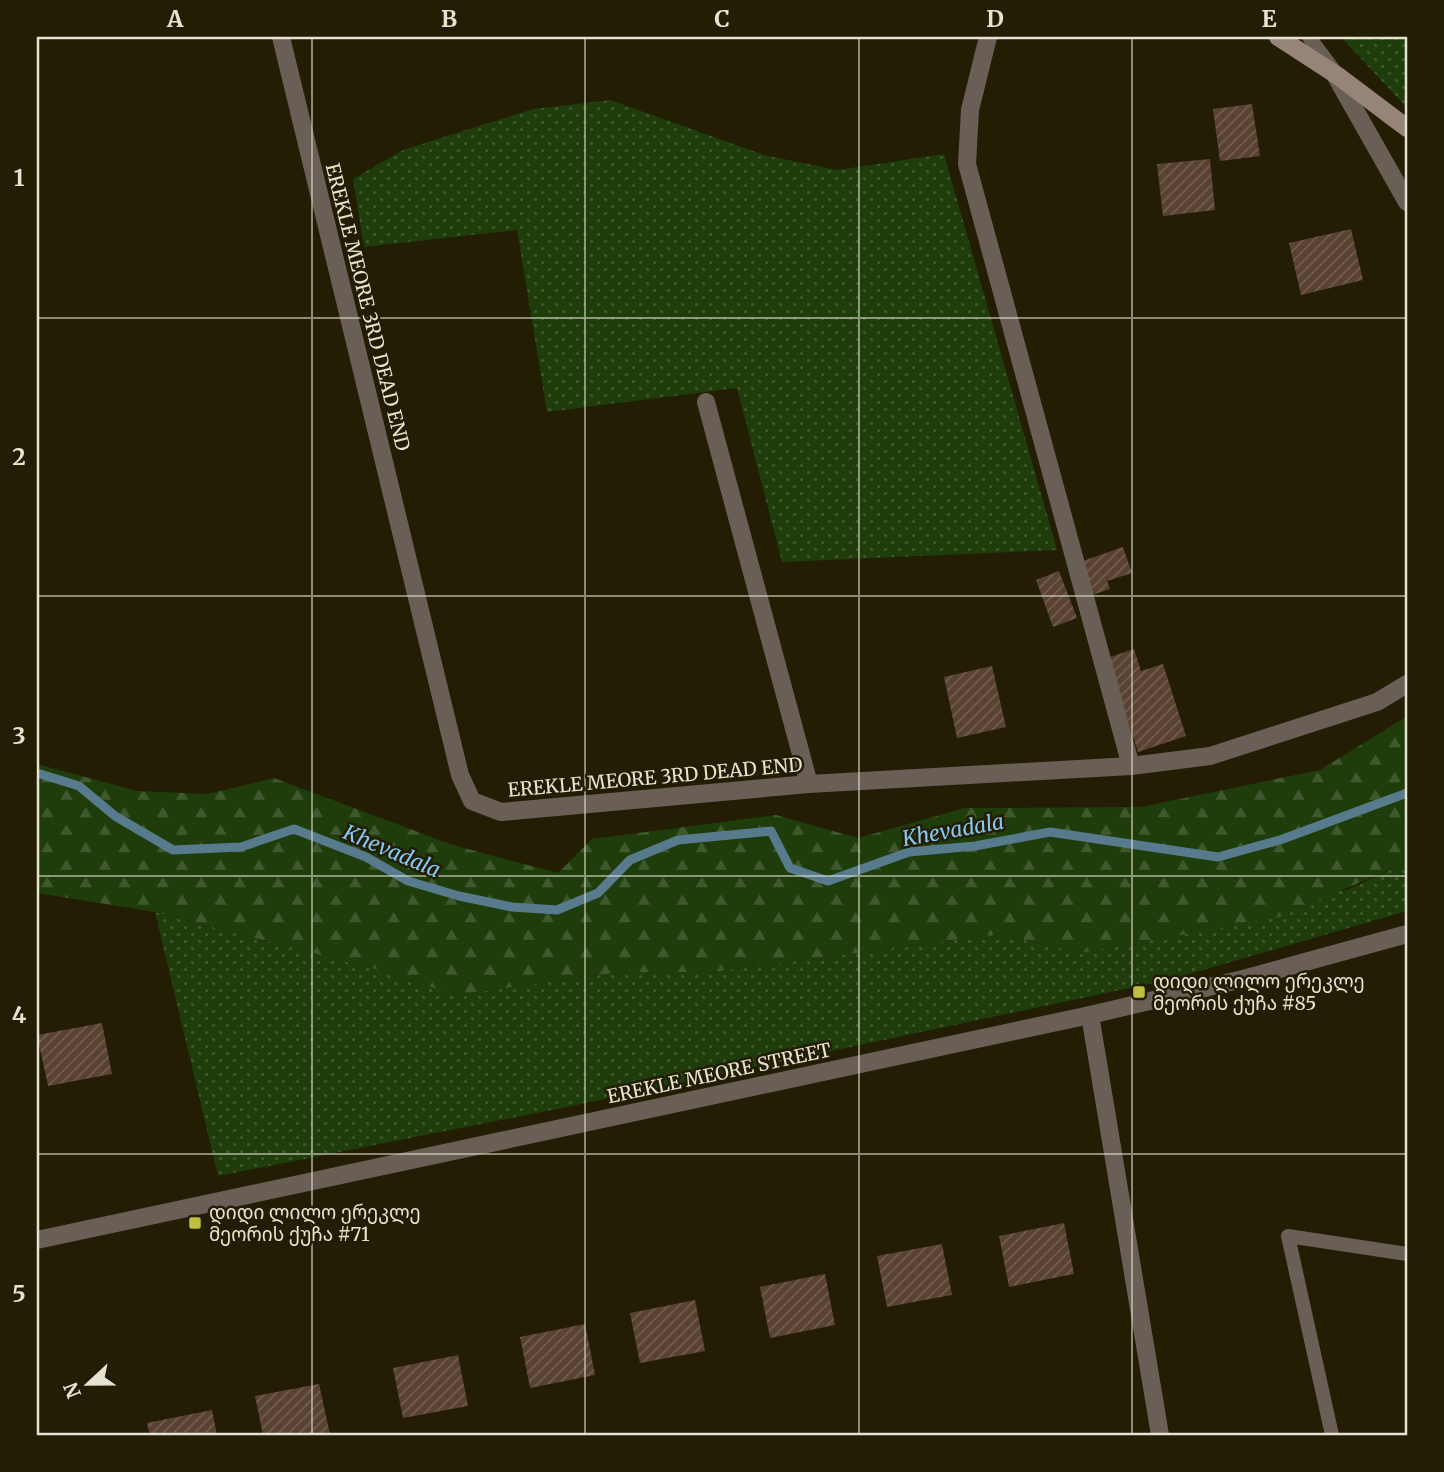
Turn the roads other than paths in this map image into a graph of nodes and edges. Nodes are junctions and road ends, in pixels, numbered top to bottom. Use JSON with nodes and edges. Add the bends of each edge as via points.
{"nodes":[{"id":1,"x":281,"y":37,"type":"edge"},
{"id":2,"x":988,"y":37,"type":"edge"},
{"id":3,"x":1278,"y":37,"type":"edge"},
{"id":4,"x":1308,"y":37,"type":"edge"},
{"id":5,"x":1336,"y":74,"type":"junction"},
{"id":6,"x":1407,"y":128,"type":"edge"},
{"id":7,"x":1407,"y":202,"type":"edge"},
{"id":8,"x":706,"y":402,"type":"dead end"},
{"id":9,"x":1407,"y":684,"type":"edge"},
{"id":10,"x":1130,"y":766,"type":"junction"},
{"id":11,"x":810,"y":784,"type":"junction"},
{"id":12,"x":1407,"y":934,"type":"edge"},
{"id":13,"x":1090,"y":1015,"type":"junction"},
{"id":14,"x":37,"y":1240,"type":"edge"},
{"id":15,"x":1407,"y":1254,"type":"edge"},
{"id":16,"x":1160,"y":1435,"type":"edge"},
{"id":17,"x":1332,"y":1435,"type":"edge"}],
"edges":[{"from":1,"to":11,"type":"street","name":"EREKLE MEORE 3RD DEAD END","via":[[460,775],[472,801],[501,812]]},
{"from":2,"to":10,"type":"street","via":[[970,110],[967,164]]},
{"from":3,"to":5,"type":"main road"},
{"from":4,"to":5,"type":"lane"},
{"from":5,"to":6,"type":"main road"},
{"from":5,"to":7,"type":"street"},
{"from":8,"to":11,"type":"street"},
{"from":9,"to":10,"type":"street","name":"EREKLE MEORE 3RD DEAD END","via":[[1377,702],[1271,738],[1210,756]]},
{"from":10,"to":11,"type":"street","name":"EREKLE MEORE 3RD DEAD END"},
{"from":12,"to":13,"type":"street","name":"EREKLE MEORE STREET"},
{"from":13,"to":14,"type":"street","name":"EREKLE MEORE STREET"},
{"from":13,"to":16,"type":"street"},
{"from":15,"to":17,"type":"lane","via":[[1288,1236]]}]}
